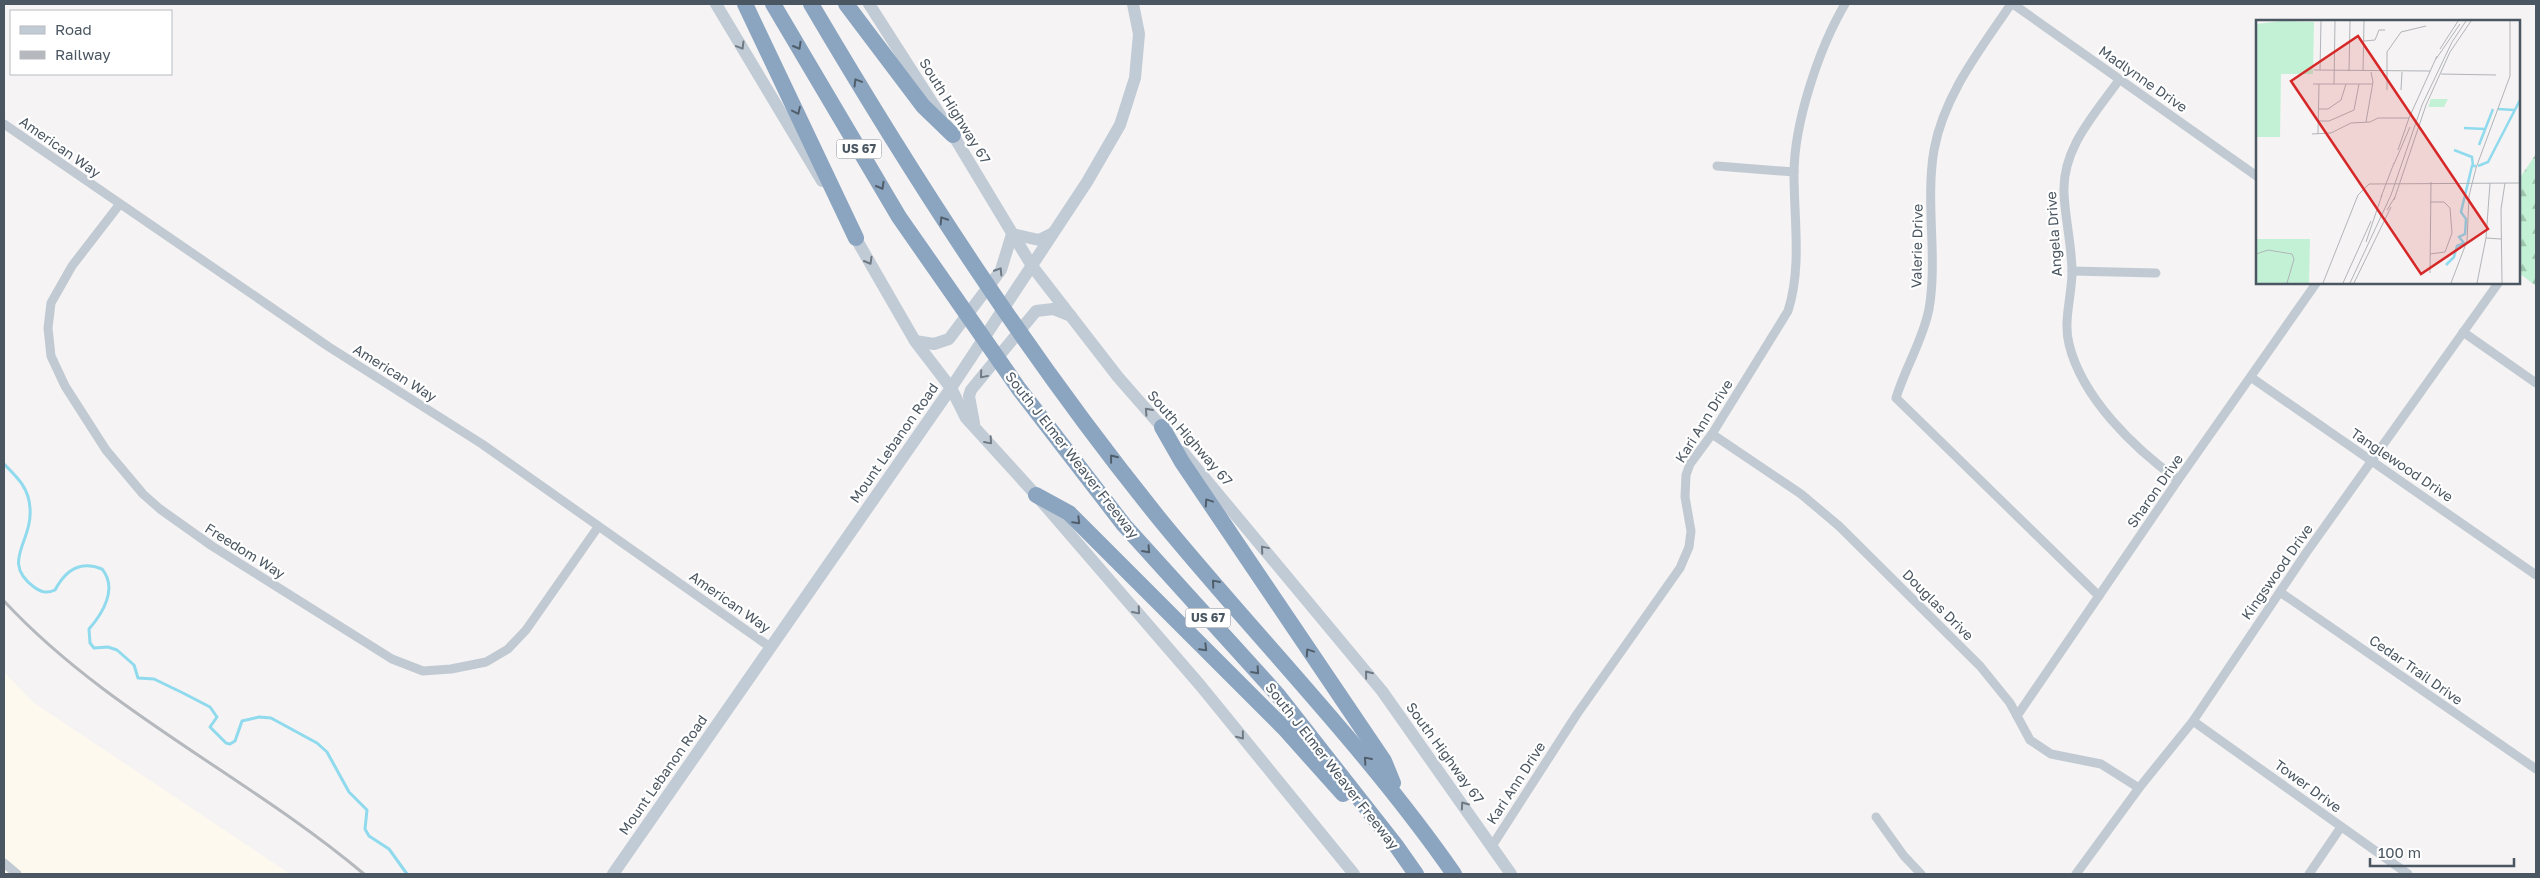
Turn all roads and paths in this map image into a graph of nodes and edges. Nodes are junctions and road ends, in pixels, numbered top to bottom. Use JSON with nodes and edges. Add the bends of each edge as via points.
{"nodes":[{"id":1,"x":716,"y":4,"type":"edge"},
{"id":2,"x":745,"y":4,"type":"edge"},
{"id":3,"x":774,"y":4,"type":"edge"},
{"id":4,"x":811,"y":4,"type":"edge"},
{"id":5,"x":846,"y":4,"type":"edge"},
{"id":6,"x":869,"y":4,"type":"edge"},
{"id":7,"x":1133,"y":4,"type":"edge"},
{"id":8,"x":1845,"y":4,"type":"edge"},
{"id":9,"x":2012,"y":4,"type":"edge"},
{"id":10,"x":2119,"y":80,"type":"junction"},
{"id":11,"x":4,"y":124,"type":"edge"},
{"id":12,"x":953,"y":135,"type":"junction"},
{"id":13,"x":1716,"y":166,"type":"dead end"},
{"id":14,"x":1794,"y":172,"type":"junction"},
{"id":15,"x":2256,"y":176,"type":"edge"},
{"id":16,"x":119,"y":205,"type":"junction"},
{"id":17,"x":1056,"y":231,"type":"junction"},
{"id":18,"x":1012,"y":234,"type":"junction"},
{"id":19,"x":856,"y":238,"type":"junction"},
{"id":20,"x":1032,"y":266,"type":"junction"},
{"id":21,"x":2072,"y":272,"type":"junction"},
{"id":22,"x":2156,"y":272,"type":"dead end"},
{"id":23,"x":2317,"y":284,"type":"edge"},
{"id":24,"x":2498,"y":284,"type":"edge"},
{"id":25,"x":1070,"y":316,"type":"junction"},
{"id":26,"x":2463,"y":332,"type":"junction"},
{"id":27,"x":915,"y":342,"type":"junction"},
{"id":28,"x":2252,"y":378,"type":"junction"},
{"id":29,"x":2536,"y":383,"type":"edge"},
{"id":30,"x":951,"y":388,"type":"junction"},
{"id":31,"x":974,"y":424,"type":"junction"},
{"id":32,"x":1162,"y":427,"type":"junction"},
{"id":33,"x":1712,"y":434,"type":"junction"},
{"id":34,"x":2373,"y":462,"type":"junction"},
{"id":35,"x":2178,"y":480,"type":"junction"},
{"id":36,"x":1036,"y":495,"type":"junction"},
{"id":37,"x":598,"y":527,"type":"junction"},
{"id":38,"x":2536,"y":575,"type":"edge"},
{"id":39,"x":2280,"y":592,"type":"junction"},
{"id":40,"x":2099,"y":596,"type":"junction"},
{"id":41,"x":770,"y":647,"type":"junction"},
{"id":42,"x":2017,"y":716,"type":"junction"},
{"id":43,"x":2192,"y":721,"type":"junction"},
{"id":44,"x":2536,"y":769,"type":"edge"},
{"id":45,"x":2139,"y":788,"type":"junction"},
{"id":46,"x":1399,"y":797,"type":"junction"},
{"id":47,"x":1876,"y":817,"type":"dead end"},
{"id":48,"x":2341,"y":828,"type":"junction"},
{"id":49,"x":1492,"y":846,"type":"junction"},
{"id":50,"x":1398,"y":847,"type":"junction"},
{"id":51,"x":4,"y":863,"type":"edge"},
{"id":52,"x":18,"y":874,"type":"edge"},
{"id":53,"x":613,"y":874,"type":"edge"},
{"id":54,"x":1354,"y":874,"type":"edge"},
{"id":55,"x":1416,"y":874,"type":"edge"},
{"id":56,"x":1454,"y":874,"type":"edge"},
{"id":57,"x":1511,"y":874,"type":"edge"},
{"id":58,"x":1921,"y":874,"type":"edge"},
{"id":59,"x":2076,"y":874,"type":"edge"},
{"id":60,"x":2308,"y":874,"type":"edge"},
{"id":61,"x":2408,"y":874,"type":"edge"}],
"edges":[{"from":1,"to":19,"type":"main road","one_way":true},
{"from":2,"to":19,"type":"highway","one_way":true},
{"from":3,"to":50,"type":"highway","name":"South J Elmer Weaver Freeway","number":"US 67","one_way":true,"via":[[898,216],[1019,389],[1124,524],[1277,694]]},
{"from":46,"to":4,"type":"highway","name":"South J Elmer Weaver Freeway","number":"US 67","one_way":true,"via":[[1162,522],[1038,361],[969,262],[876,115]]},
{"from":5,"to":12,"type":"highway","via":[[923,106]]},
{"from":6,"to":12,"type":"main road","name":"South Highway 67"},
{"from":7,"to":17,"type":"main road","name":"Mount Lebanon Road","via":[[1139,34],[1135,78],[1120,126]]},
{"from":8,"to":14,"type":"street","name":"Kari Ann Drive","via":[[1824,45],[1799,128]]},
{"from":9,"to":10,"type":"street","name":"Madlynne Drive"},
{"from":9,"to":40,"type":"street","name":"Valerie Drive","via":[[1958,84],[1942,122],[1934,151],[1931,216],[1934,267],[1928,311],[1896,398]]},
{"from":10,"to":15,"type":"street","name":"Madlynne Drive"},
{"from":10,"to":21,"type":"street","name":"Angela Drive","via":[[2073,146],[2066,168],[2064,192]]},
{"from":11,"to":16,"type":"street","name":"American Way"},
{"from":12,"to":18,"type":"main road","name":"South Highway 67"},
{"from":13,"to":14,"type":"street"},
{"from":14,"to":33,"type":"street","name":"Kari Ann Drive","via":[[1795,288],[1788,311]]},
{"from":16,"to":37,"type":"street","name":"American Way","via":[[329,348],[482,444]]},
{"from":16,"to":37,"type":"street","name":"Freedom Way","via":[[72,266],[51,303],[48,328],[52,356],[65,386],[106,450],[143,494],[184,528],[392,659],[423,671],[462,668],[486,662],[508,649],[526,630]]},
{"from":17,"to":18,"type":"main road","via":[[1038,240]]},
{"from":17,"to":20,"type":"main road","name":"Mount Lebanon Road"},
{"from":18,"to":20,"type":"main road","name":"South Highway 67"},
{"from":27,"to":18,"type":"main road","one_way":true,"via":[[934,344],[949,339],[1001,270]]},
{"from":19,"to":27,"type":"main road","one_way":true},
{"from":20,"to":25,"type":"main road","name":"South Highway 67"},
{"from":20,"to":30,"type":"main road","name":"Mount Lebanon Road"},
{"from":21,"to":22,"type":"street"},
{"from":21,"to":35,"type":"street","name":"Angela Drive","via":[[2068,344],[2090,394],[2131,439]]},
{"from":23,"to":28,"type":"street","name":"Sharon Drive"},
{"from":24,"to":26,"type":"street","name":"Kingswood Drive"},
{"from":25,"to":31,"type":"main road","one_way":true,"via":[[1053,309],[1036,311],[971,390],[969,396]]},
{"from":32,"to":25,"type":"main road","name":"South Highway 67","one_way":true,"via":[[1118,378]]},
{"from":26,"to":29,"type":"street"},
{"from":26,"to":34,"type":"street","name":"Kingswood Drive"},
{"from":27,"to":30,"type":"main road"},
{"from":28,"to":34,"type":"street","name":"Tanglewood Drive"},
{"from":28,"to":35,"type":"street","name":"Sharon Drive"},
{"from":30,"to":31,"type":"main road","via":[[966,418]]},
{"from":30,"to":41,"type":"main road","name":"Mount Lebanon Road"},
{"from":31,"to":36,"type":"main road","one_way":true},
{"from":46,"to":32,"type":"highway","one_way":true,"via":[[1384,761],[1182,462]]},
{"from":49,"to":32,"type":"main road","name":"South Highway 67","one_way":true,"via":[[1382,691]]},
{"from":33,"to":42,"type":"street","name":"Douglas Drive","via":[[1801,494],[1839,526],[1980,666]]},
{"from":33,"to":49,"type":"street","name":"Kari Ann Drive","via":[[1690,464],[1686,475],[1685,497],[1691,531],[1689,547],[1680,568],[1577,714]]},
{"from":34,"to":38,"type":"street","name":"Tanglewood Drive"},
{"from":34,"to":39,"type":"street","name":"Kingswood Drive"},
{"from":35,"to":40,"type":"street","name":"Sharon Drive"},
{"from":36,"to":50,"type":"highway","one_way":true,"via":[[1069,513],[1284,728],[1354,806]]},
{"from":36,"to":54,"type":"main road","one_way":true,"via":[[1200,685]]},
{"from":37,"to":41,"type":"street","name":"American Way"},
{"from":39,"to":43,"type":"street","name":"Kingswood Drive"},
{"from":39,"to":44,"type":"street","name":"Cedar Trail Drive"},
{"from":40,"to":42,"type":"street","name":"Sharon Drive"},
{"from":41,"to":53,"type":"main road","name":"Mount Lebanon Road"},
{"from":42,"to":45,"type":"street","name":"Douglas Drive","via":[[2030,740],[2045,751],[2101,764]]},
{"from":43,"to":45,"type":"street","name":"Kingswood Drive"},
{"from":43,"to":48,"type":"street","name":"Tower Drive"},
{"from":45,"to":59,"type":"street","name":"Kingswood Drive"},
{"from":46,"to":56,"type":"highway","name":"South J Elmer Weaver Freeway","number":"US 67"},
{"from":47,"to":58,"type":"street"},
{"from":48,"to":60,"type":"street"},
{"from":48,"to":61,"type":"street","name":"Tower Drive"},
{"from":49,"to":57,"type":"main road","name":"South Highway 67"},
{"from":50,"to":55,"type":"highway","name":"South J Elmer Weaver Freeway","number":"US 67"},
{"from":51,"to":52,"type":"street"}]}
